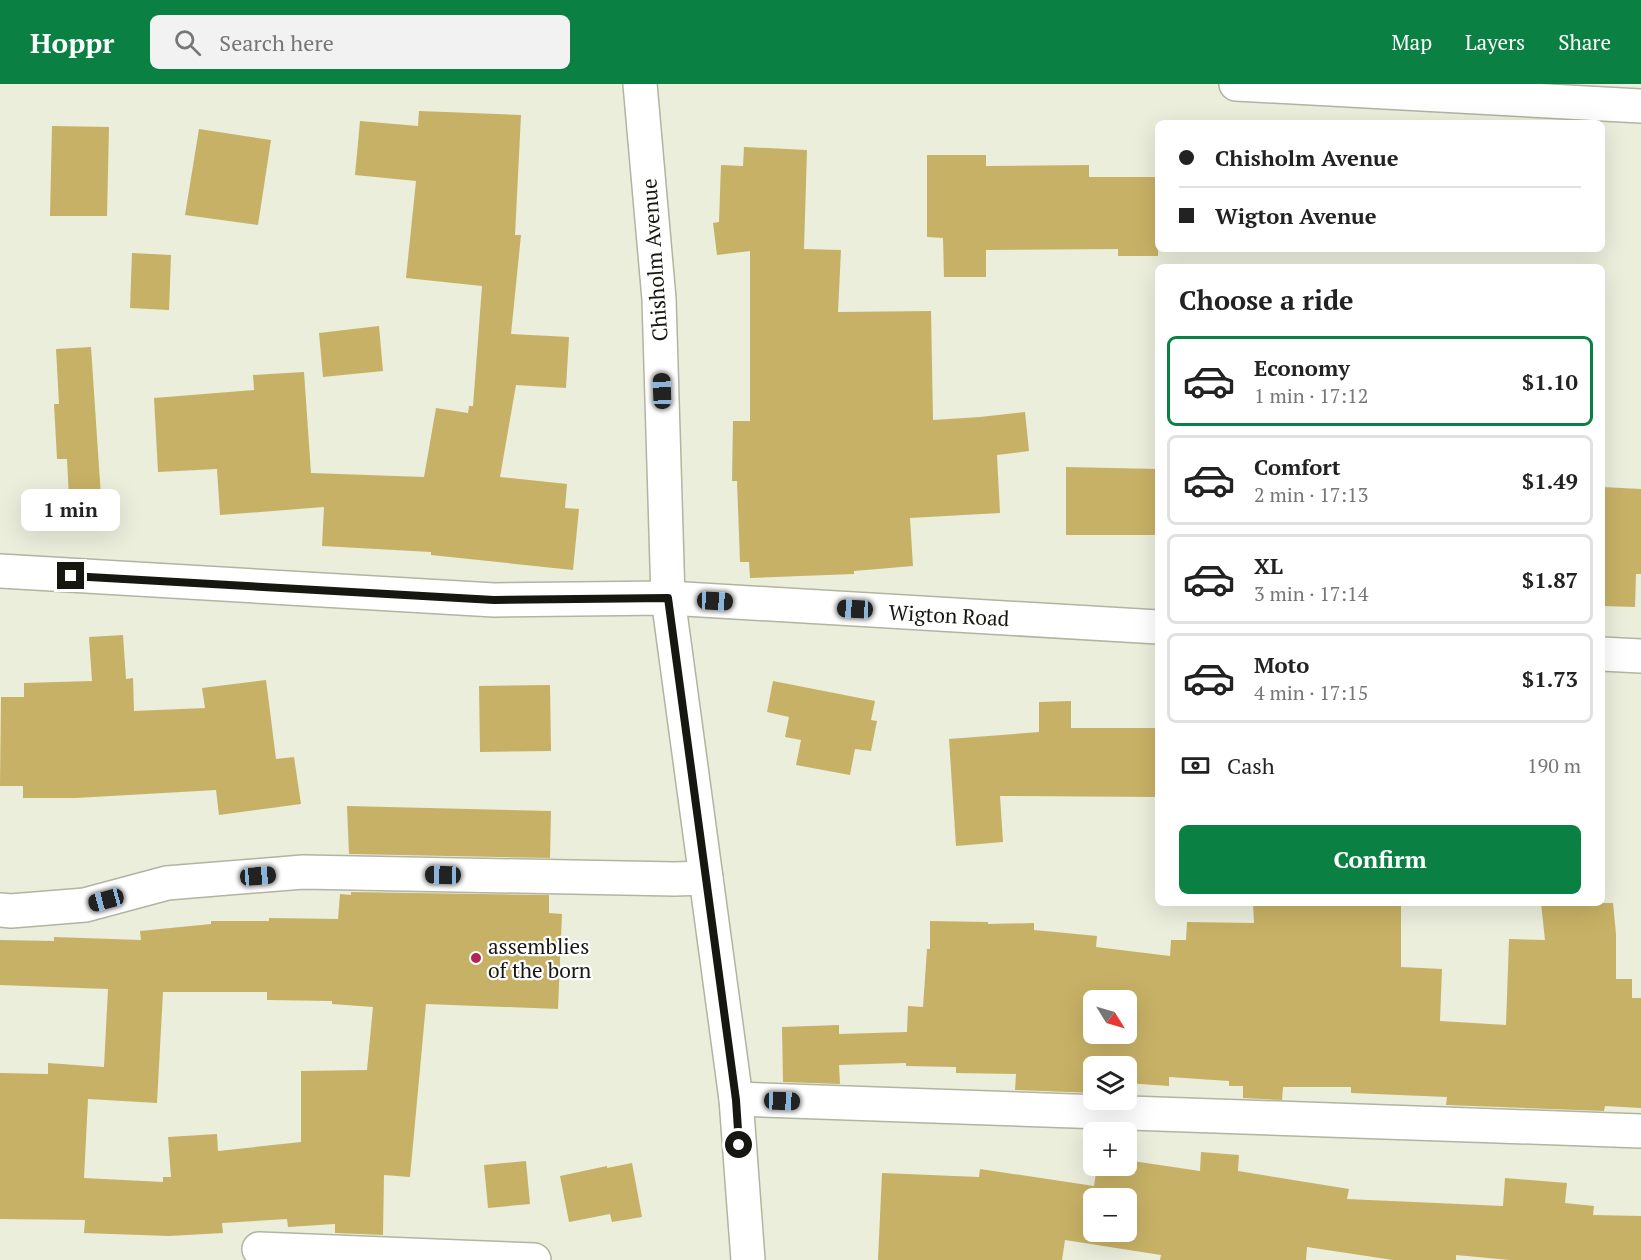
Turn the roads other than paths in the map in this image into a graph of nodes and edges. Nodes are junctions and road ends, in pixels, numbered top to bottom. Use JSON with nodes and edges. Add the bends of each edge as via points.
{"nodes":[{"id":1,"x":640,"y":84,"type":"edge"},
{"id":2,"x":1236,"y":84,"type":"edge"},
{"id":3,"x":1641,"y":106,"type":"edge"},
{"id":4,"x":0,"y":572,"type":"edge"},
{"id":5,"x":668,"y":598,"type":"junction"},
{"id":6,"x":1155,"y":627,"type":"edge"},
{"id":7,"x":1605,"y":654,"type":"edge"},
{"id":8,"x":1641,"y":656,"type":"edge"},
{"id":9,"x":706,"y":878,"type":"junction"},
{"id":10,"x":0,"y":910,"type":"edge"},
{"id":11,"x":736,"y":1100,"type":"junction"},
{"id":12,"x":1641,"y":1131,"type":"edge"},
{"id":13,"x":260,"y":1249,"type":"dead end"},
{"id":14,"x":534,"y":1260,"type":"edge"},
{"id":15,"x":748,"y":1260,"type":"edge"}],
"edges":[{"from":1,"to":5,"type":"street","name":"Chisholm Avenue","via":[[659,299]]},
{"from":2,"to":3,"type":"street"},
{"from":4,"to":5,"type":"street","name":"Wigton Road","via":[[494,600]]},
{"from":5,"to":6,"type":"street","name":"Wigton Road"},
{"from":5,"to":9,"type":"street","name":"Chisholm Avenue"},
{"from":7,"to":8,"type":"street"},
{"from":9,"to":10,"type":"street","via":[[303,872],[167,884],[85,905]]},
{"from":9,"to":11,"type":"street","name":"Chisholm Avenue"},
{"from":11,"to":12,"type":"street"},
{"from":11,"to":15,"type":"street","name":"Chisholm Avenue"},
{"from":13,"to":14,"type":"street"}]}
